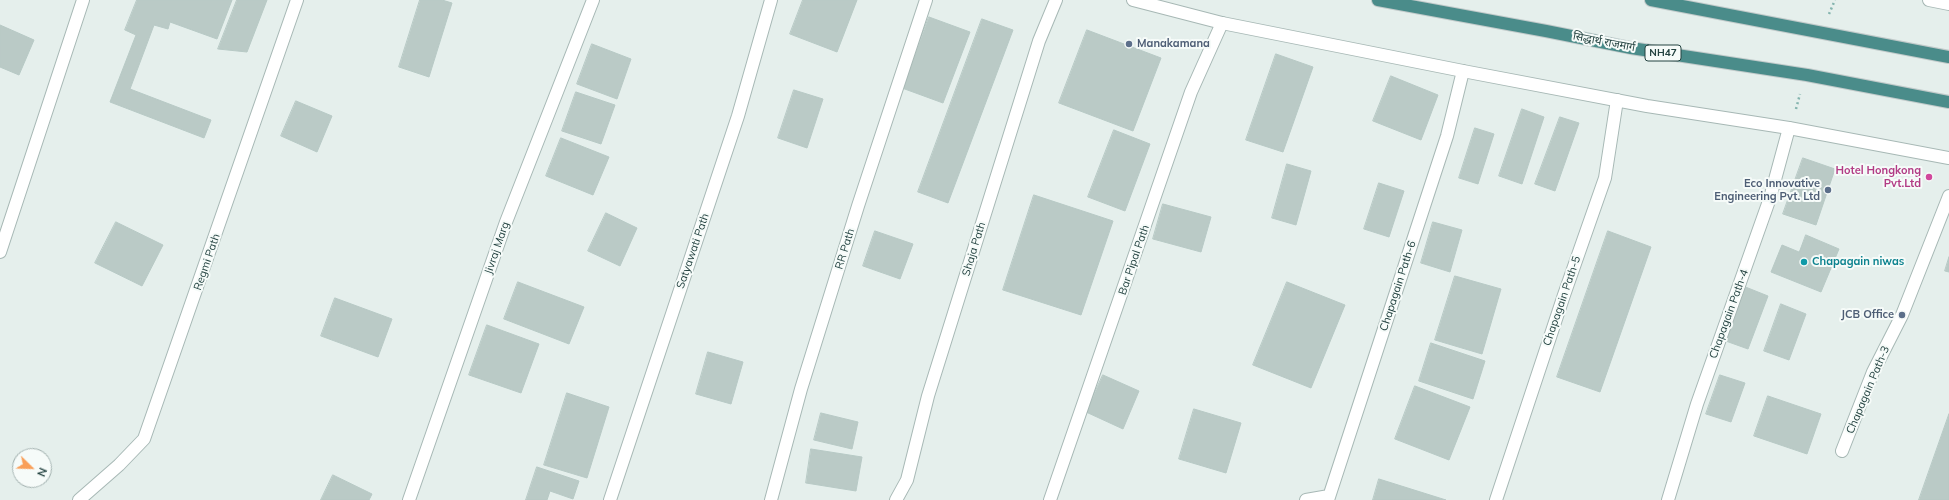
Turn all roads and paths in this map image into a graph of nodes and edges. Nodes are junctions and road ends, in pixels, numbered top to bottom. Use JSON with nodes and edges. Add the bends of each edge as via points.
{"nodes":[{"id":1,"x":83,"y":0,"type":"edge"},
{"id":2,"x":297,"y":0,"type":"edge"},
{"id":3,"x":593,"y":0,"type":"edge"},
{"id":4,"x":771,"y":0,"type":"edge"},
{"id":5,"x":926,"y":0,"type":"edge"},
{"id":6,"x":1056,"y":0,"type":"edge"},
{"id":7,"x":1133,"y":0,"type":"edge"},
{"id":8,"x":1378,"y":0,"type":"edge"},
{"id":9,"x":1652,"y":0,"type":"edge"},
{"id":10,"x":1930,"y":0,"type":"edge"},
{"id":11,"x":1949,"y":4,"type":"edge"},
{"id":12,"x":1222,"y":23,"type":"junction"},
{"id":13,"x":1949,"y":57,"type":"edge"},
{"id":14,"x":1463,"y":71,"type":"junction"},
{"id":15,"x":1617,"y":100,"type":"junction"},
{"id":16,"x":1949,"y":102,"type":"edge"},
{"id":17,"x":1789,"y":128,"type":"junction"},
{"id":18,"x":1949,"y":158,"type":"edge"},
{"id":19,"x":1949,"y":196,"type":"edge"},
{"id":20,"x":0,"y":252,"type":"edge"},
{"id":21,"x":1842,"y":451,"type":"dead end"},
{"id":22,"x":1328,"y":498,"type":"edge"},
{"id":23,"x":79,"y":500,"type":"edge"},
{"id":24,"x":410,"y":500,"type":"edge"},
{"id":25,"x":610,"y":500,"type":"edge"},
{"id":26,"x":771,"y":500,"type":"edge"},
{"id":27,"x":896,"y":500,"type":"edge"},
{"id":28,"x":1050,"y":500,"type":"edge"},
{"id":29,"x":1306,"y":500,"type":"edge"},
{"id":30,"x":1496,"y":500,"type":"edge"},
{"id":31,"x":1668,"y":500,"type":"edge"}],
"edges":[{"from":1,"to":20,"type":"street"},
{"from":2,"to":23,"type":"street","name":"Regmi Path","via":[[144,439]]},
{"from":3,"to":24,"type":"street","name":"Jivraj Marg","via":[[506,222]]},
{"from":4,"to":25,"type":"street","name":"Satyawati Path","via":[[738,116]]},
{"from":5,"to":26,"type":"street","name":"RR Path","via":[[839,267],[801,390]]},
{"from":6,"to":27,"type":"street","name":"Shaja Path","via":[[1039,40],[928,396],[907,480]]},
{"from":7,"to":12,"type":"street"},
{"from":8,"to":16,"type":"highway","name":"सिद्धार्थ राजमार्ग","number":"NH47","via":[[1631,48],[1807,75]]},
{"from":9,"to":13,"type":"highway"},
{"from":10,"to":11,"type":"street"},
{"from":12,"to":14,"type":"street"},
{"from":12,"to":28,"type":"street","name":"Bar Pipal Path","via":[[1191,92]]},
{"from":14,"to":15,"type":"street"},
{"from":14,"to":22,"type":"street","name":"Chapagain Path-6","via":[[1447,136]]},
{"from":15,"to":17,"type":"street"},
{"from":15,"to":30,"type":"street","name":"Chapagain Path-5","via":[[1605,178]]},
{"from":17,"to":18,"type":"street"},
{"from":17,"to":31,"type":"street","name":"Chapagain Path-4","via":[[1770,198],[1697,404]]},
{"from":19,"to":21,"type":"street","name":"Chapagain Path-3","via":[[1902,315],[1873,372]]},
{"from":22,"to":29,"type":"street"}]}
